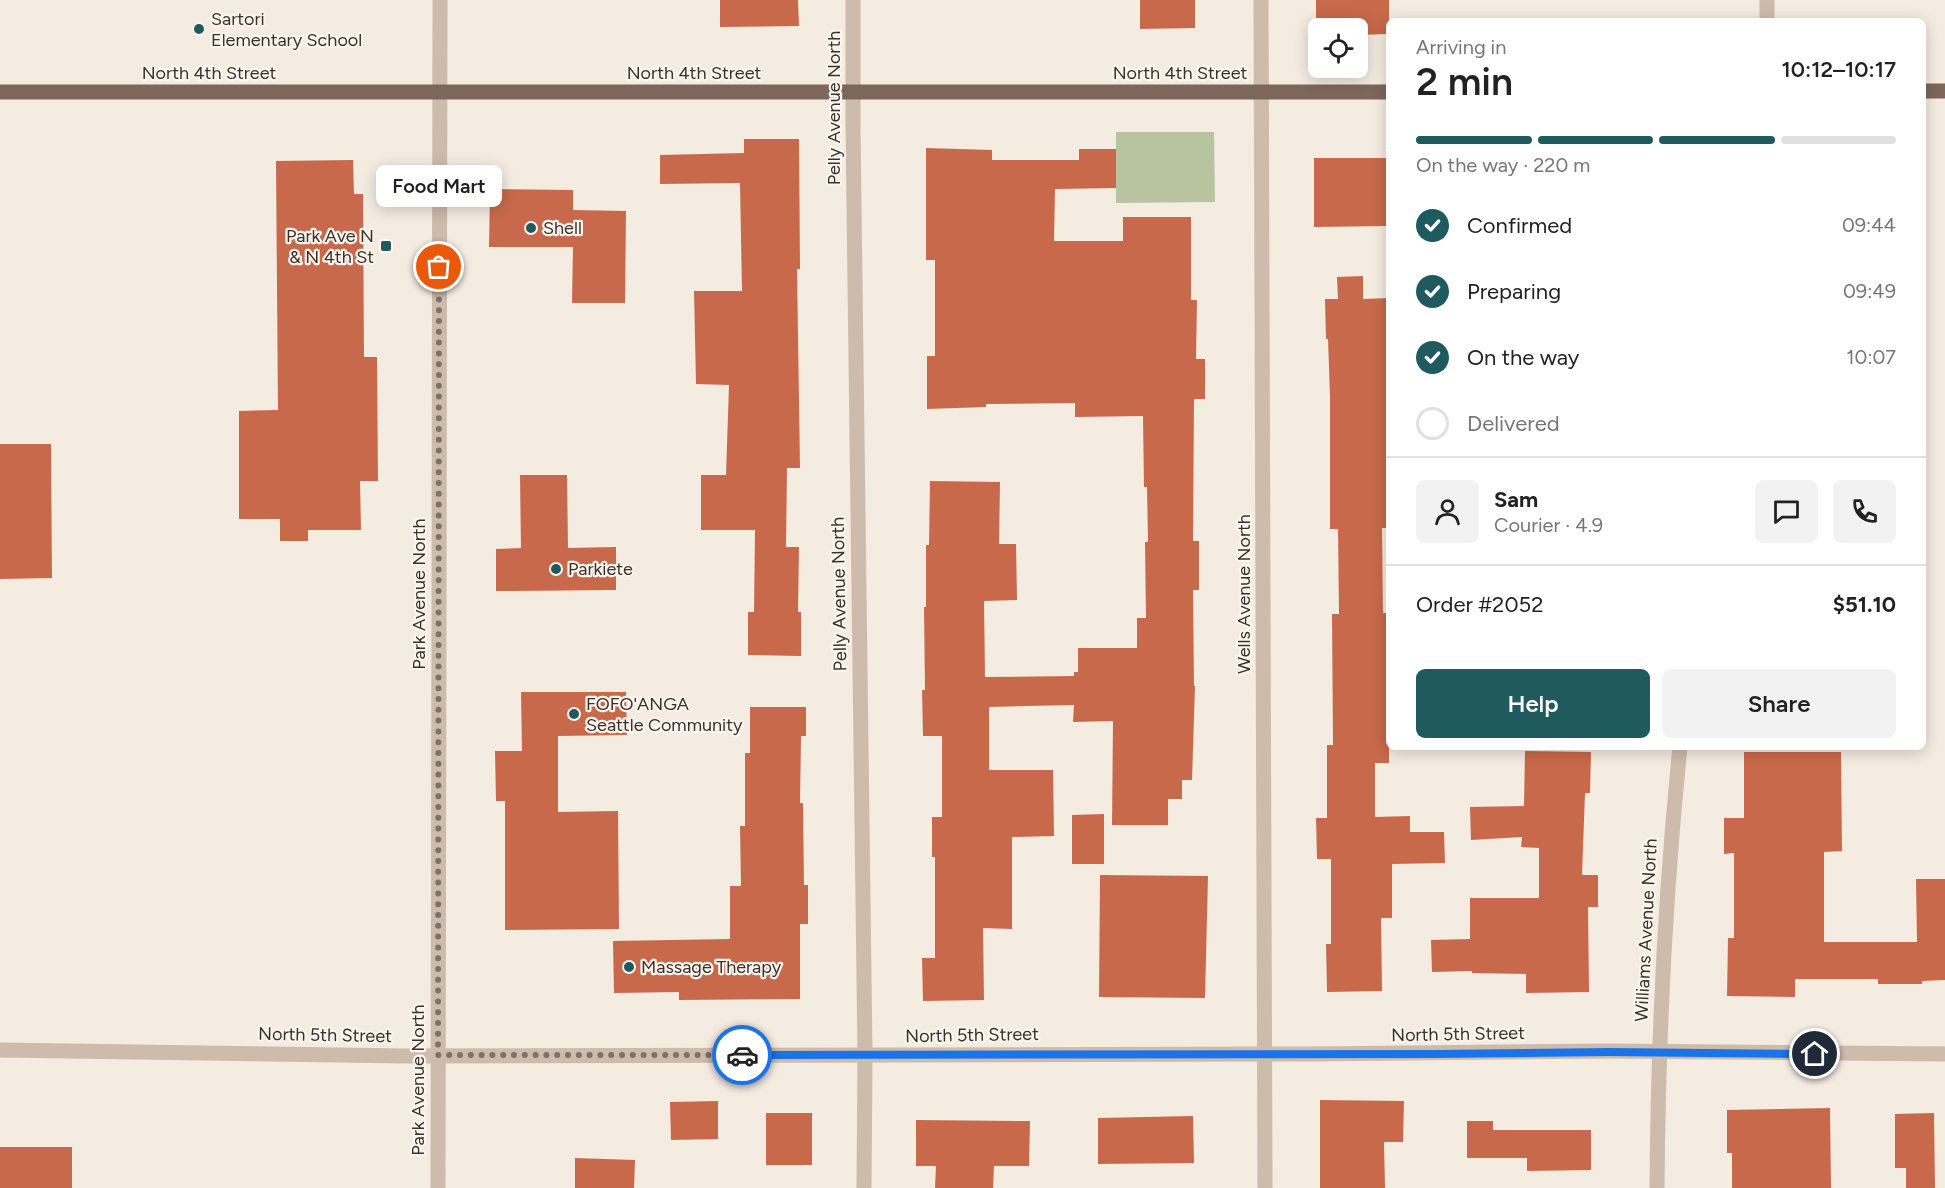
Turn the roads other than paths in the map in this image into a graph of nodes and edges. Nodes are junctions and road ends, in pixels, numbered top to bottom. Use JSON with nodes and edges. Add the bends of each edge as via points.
{"nodes":[{"id":1,"x":440,"y":0,"type":"edge"},
{"id":2,"x":853,"y":0,"type":"edge"},
{"id":3,"x":1261,"y":0,"type":"edge"},
{"id":4,"x":1767,"y":0,"type":"edge"},
{"id":5,"x":1767,"y":18,"type":"edge"},
{"id":6,"x":1945,"y":90,"type":"edge"},
{"id":7,"x":1926,"y":91,"type":"edge"},
{"id":8,"x":0,"y":92,"type":"edge"},
{"id":9,"x":440,"y":92,"type":"junction"},
{"id":10,"x":853,"y":92,"type":"junction"},
{"id":11,"x":1261,"y":92,"type":"junction"},
{"id":12,"x":1386,"y":92,"type":"edge"},
{"id":13,"x":1680,"y":750,"type":"edge"},
{"id":14,"x":0,"y":1050,"type":"edge"},
{"id":15,"x":1660,"y":1052,"type":"junction"},
{"id":16,"x":1266,"y":1054,"type":"junction"},
{"id":17,"x":1945,"y":1054,"type":"edge"},
{"id":18,"x":438,"y":1055,"type":"junction"},
{"id":19,"x":865,"y":1055,"type":"junction"},
{"id":20,"x":438,"y":1188,"type":"edge"},
{"id":21,"x":864,"y":1188,"type":"edge"},
{"id":22,"x":1265,"y":1188,"type":"edge"},
{"id":23,"x":1657,"y":1188,"type":"edge"}],
"edges":[{"from":1,"to":9,"type":"street","name":"Park Avenue North"},
{"from":2,"to":10,"type":"street","name":"Pelly Avenue North"},
{"from":3,"to":11,"type":"street","name":"Wells Avenue North"},
{"from":4,"to":5,"type":"street"},
{"from":6,"to":7,"type":"main road"},
{"from":8,"to":9,"type":"main road","name":"North 4th Street"},
{"from":9,"to":10,"type":"main road","name":"North 4th Street"},
{"from":9,"to":18,"type":"street","name":"Park Avenue North"},
{"from":10,"to":11,"type":"main road","name":"North 4th Street"},
{"from":10,"to":19,"type":"street","name":"Pelly Avenue North"},
{"from":11,"to":12,"type":"main road","name":"North 4th Street"},
{"from":11,"to":16,"type":"street","name":"Wells Avenue North"},
{"from":13,"to":15,"type":"street","name":"Williams Avenue North","via":[[1668,867]]},
{"from":14,"to":18,"type":"street","name":"North 5th Street"},
{"from":15,"to":16,"type":"street","name":"North 5th Street"},
{"from":15,"to":17,"type":"street","name":"North 5th Street"},
{"from":15,"to":23,"type":"street","name":"Williams Avenue North"},
{"from":16,"to":19,"type":"street","name":"North 5th Street"},
{"from":16,"to":22,"type":"street","name":"Wells Avenue North"},
{"from":18,"to":19,"type":"street","name":"North 5th Street"},
{"from":18,"to":20,"type":"street","name":"Park Avenue North"},
{"from":19,"to":21,"type":"street","name":"Pelly Avenue North"}]}
